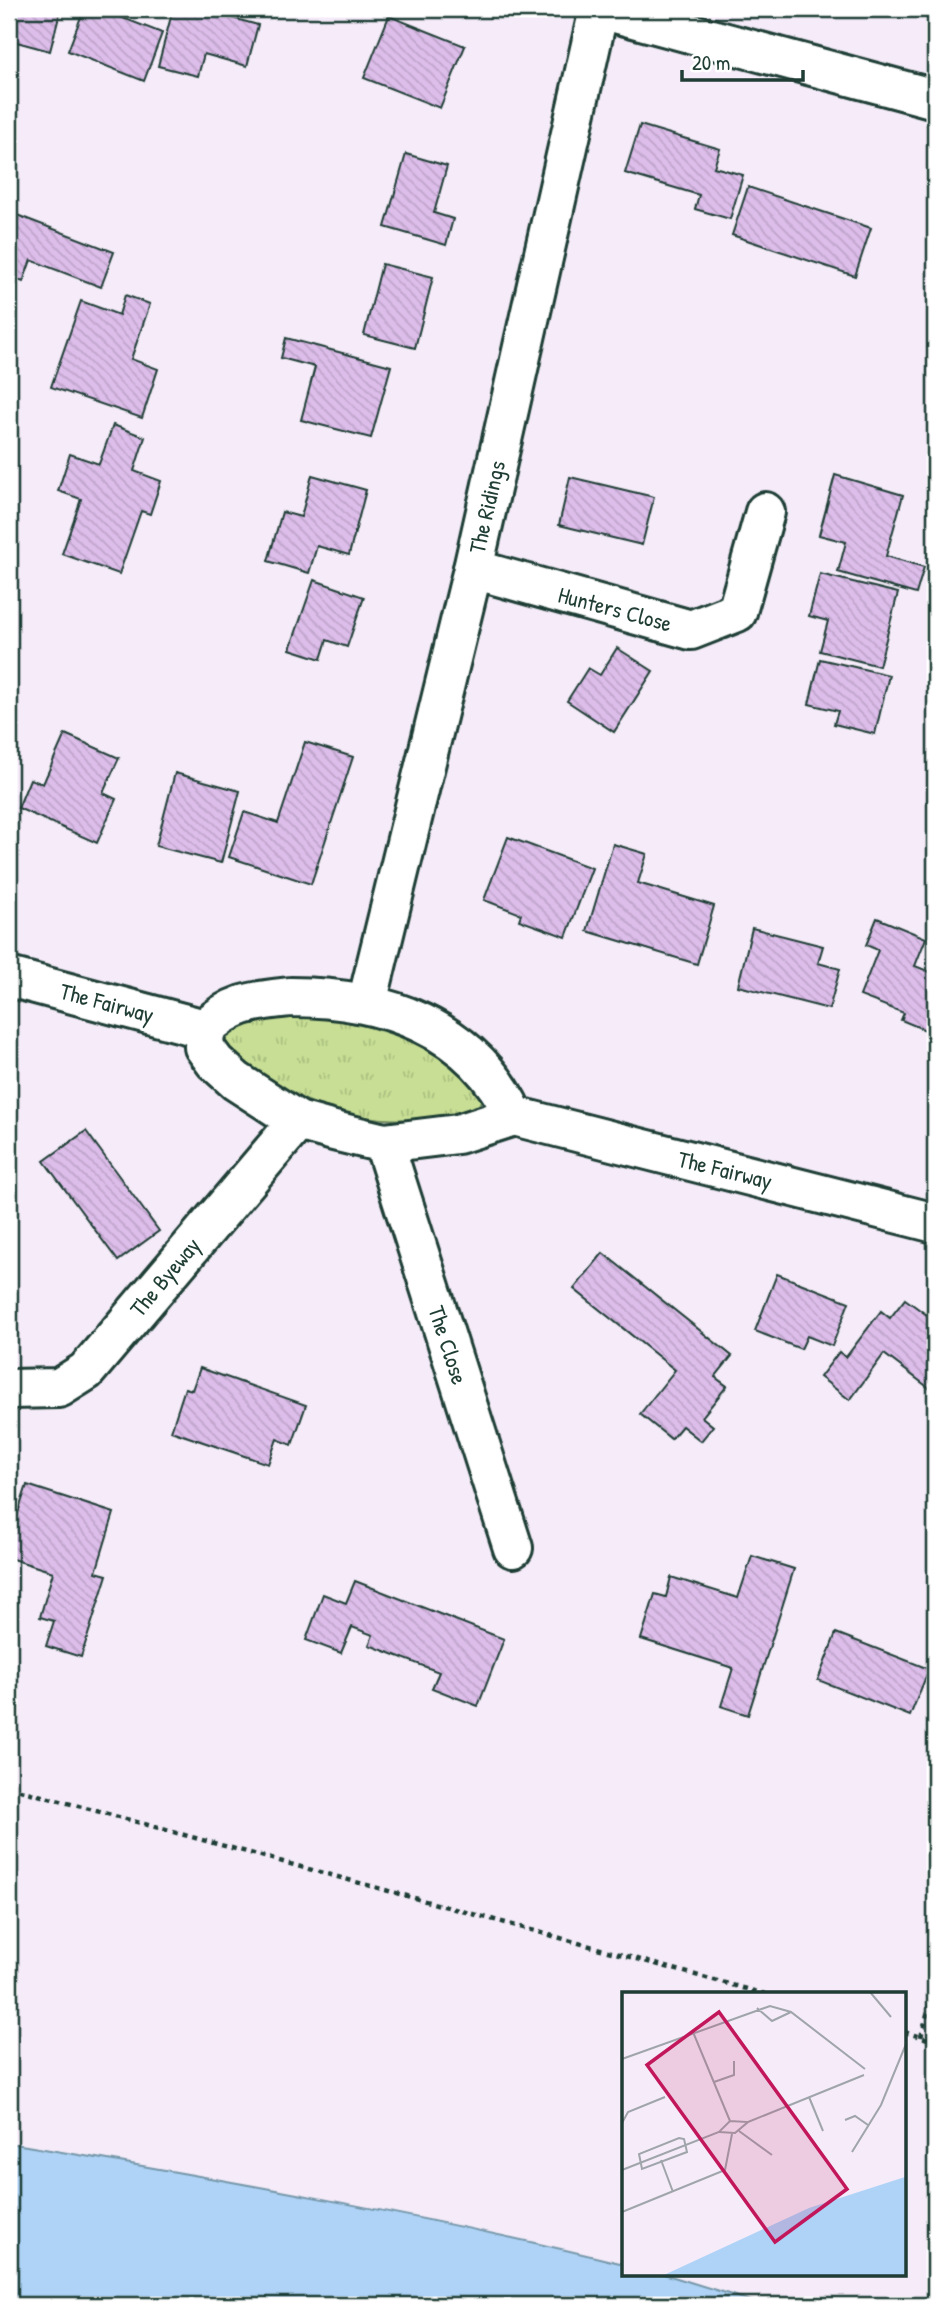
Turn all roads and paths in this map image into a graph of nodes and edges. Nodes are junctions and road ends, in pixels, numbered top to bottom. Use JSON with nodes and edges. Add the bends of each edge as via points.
{"nodes":[{"id":1,"x":599,"y":9,"type":"edge"},
{"id":2,"x":935,"y":99,"type":"edge"},
{"id":3,"x":765,"y":512,"type":"dead end"},
{"id":4,"x":473,"y":569,"type":"junction"},
{"id":5,"x":9,"y":977,"type":"edge"},
{"id":6,"x":367,"y":1003,"type":"junction"},
{"id":7,"x":205,"y":1029,"type":"junction"},
{"id":8,"x":514,"y":1116,"type":"junction"},
{"id":9,"x":298,"y":1121,"type":"junction"},
{"id":10,"x":384,"y":1143,"type":"junction"},
{"id":11,"x":935,"y":1223,"type":"edge"},
{"id":12,"x":9,"y":1389,"type":"edge"},
{"id":13,"x":513,"y":1548,"type":"dead end"},
{"id":14,"x":9,"y":1787,"type":"edge"},
{"id":15,"x":935,"y":1984,"type":"edge"},
{"id":16,"x":758,"y":1992,"type":"edge"},
{"id":17,"x":906,"y":2033,"type":"edge"},
{"id":18,"x":922,"y":2037,"type":"junction"},
{"id":19,"x":935,"y":2041,"type":"edge"}],
"edges":[{"from":1,"to":2,"type":"street"},
{"from":1,"to":4,"type":"street","name":"The Ridings"},
{"from":3,"to":4,"type":"street","name":"Hunters Close","via":[[737,612],[691,630]]},
{"from":4,"to":6,"type":"street","name":"The Ridings"},
{"from":5,"to":7,"type":"street","name":"The Fairway"},
{"from":6,"to":7,"type":"street","via":[[330,997],[250,1001],[222,1012]]},
{"from":6,"to":8,"type":"street","via":[[405,1015],[461,1048],[501,1089]]},
{"from":7,"to":9,"type":"street","via":[[204,1047],[215,1062],[266,1103]]},
{"from":8,"to":10,"type":"street","via":[[458,1134]]},
{"from":8,"to":11,"type":"street","name":"The Fairway"},
{"from":9,"to":10,"type":"street"},
{"from":9,"to":12,"type":"street","name":"The Byeway","via":[[86,1371],[59,1388]]},
{"from":10,"to":13,"type":"street","name":"The Close"},
{"from":14,"to":16,"type":"path"},
{"from":15,"to":18,"type":"path"},
{"from":17,"to":18,"type":"path"},
{"from":18,"to":19,"type":"path"}]}
